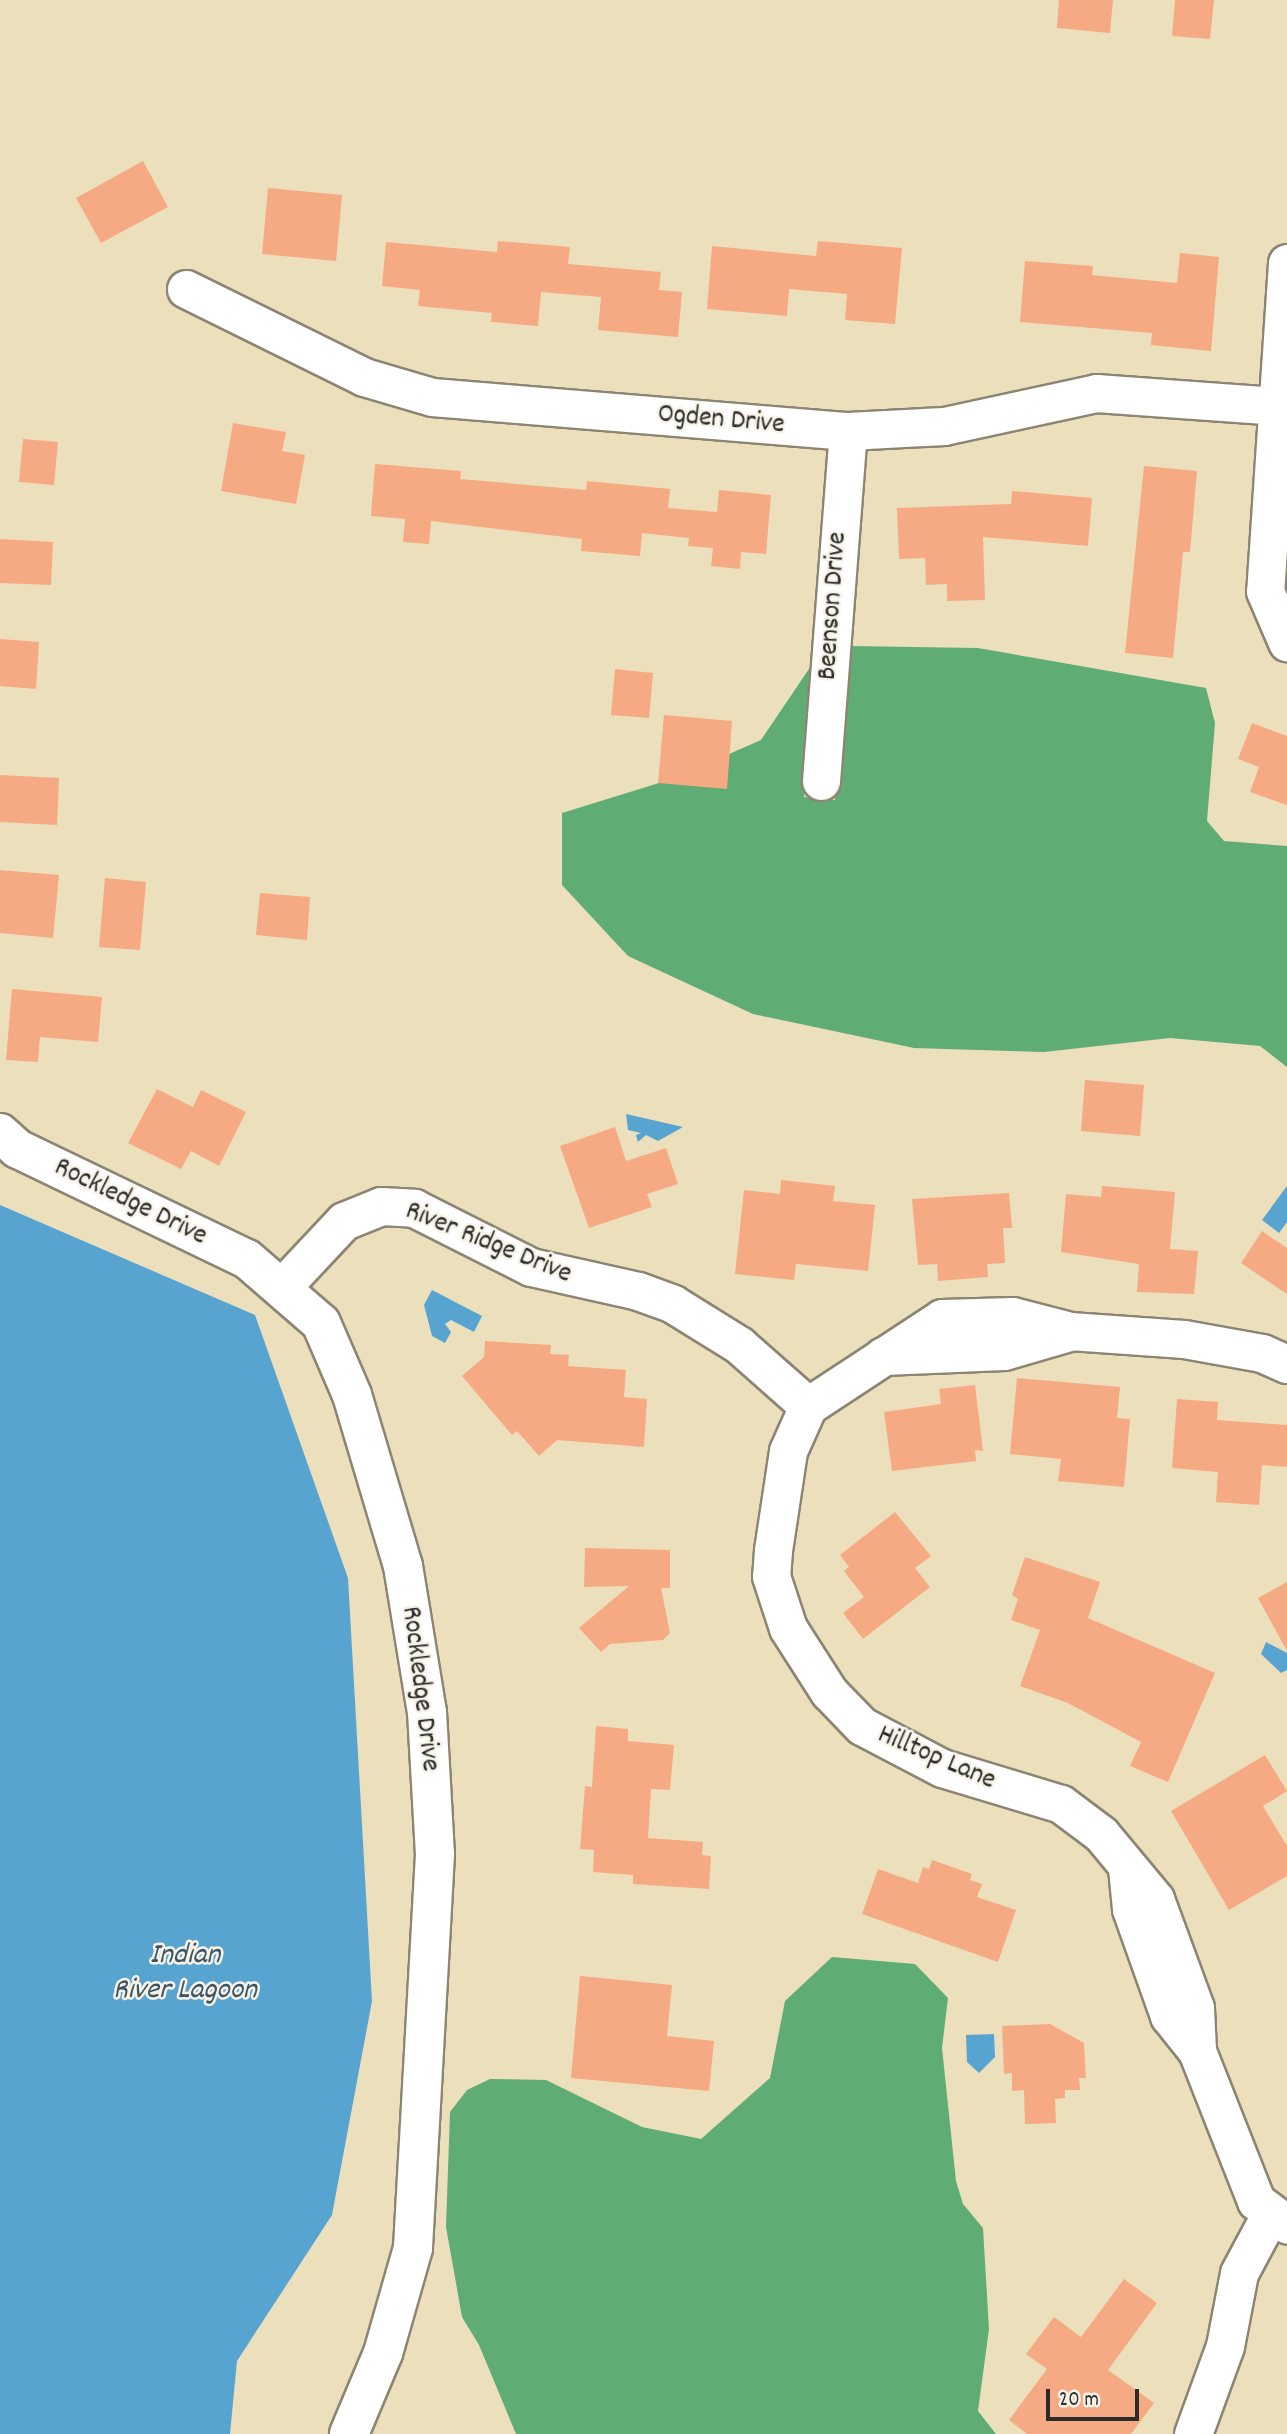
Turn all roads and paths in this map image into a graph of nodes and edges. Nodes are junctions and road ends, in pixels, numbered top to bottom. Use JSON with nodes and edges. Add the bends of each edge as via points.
{"nodes":[{"id":1,"x":1287,"y":263,"type":"edge"},
{"id":2,"x":186,"y":289,"type":"dead end"},
{"id":3,"x":1276,"y":406,"type":"junction"},
{"id":4,"x":848,"y":431,"type":"junction"},
{"id":5,"x":1286,"y":642,"type":"edge"},
{"id":6,"x":821,"y":781,"type":"dead end"},
{"id":7,"x":0,"y":1133,"type":"edge"},
{"id":8,"x":281,"y":1289,"type":"junction"},
{"id":9,"x":1287,"y":1364,"type":"edge"},
{"id":10,"x":807,"y":1406,"type":"junction"},
{"id":11,"x":1279,"y":2219,"type":"edge"},
{"id":12,"x":349,"y":2434,"type":"edge"},
{"id":13,"x":1193,"y":2434,"type":"edge"}],
"edges":[{"from":1,"to":3,"type":"street"},
{"from":2,"to":4,"type":"street","name":"Ogden Drive","via":[[364,377],[432,397]]},
{"from":3,"to":4,"type":"street","name":"Ogden Drive","via":[[1096,393],[944,426]]},
{"from":3,"to":5,"type":"street","via":[[1265,591]]},
{"from":4,"to":6,"type":"street","name":"Beenson Drive"},
{"from":7,"to":8,"type":"street","name":"Rockledge Drive","via":[[18,1149],[247,1259]]},
{"from":8,"to":10,"type":"street","name":"River Ridge Drive","via":[[344,1221],[381,1206],[414,1208],[531,1267],[638,1291],[673,1304],[739,1345]]},
{"from":8,"to":12,"type":"street","name":"Rockledge Drive","via":[[320,1323],[356,1409],[403,1566],[427,1712],[432,1789],[435,1854],[413,2248],[383,2353]]},
{"from":9,"to":10,"type":"street","via":[[1262,1353],[1184,1339],[1070,1331],[1012,1315],[942,1318]]},
{"from":10,"to":11,"type":"street","name":"Hilltop Lane","via":[[788,1451],[771,1576],[788,1628],[829,1692],[862,1726],[942,1768],[1061,1804],[1101,1834],[1127,1868],[1130,1909],[1169,2016],[1197,2051],[1256,2201]]},
{"from":11,"to":13,"type":"street","via":[[1239,2273],[1226,2346]]}]}
